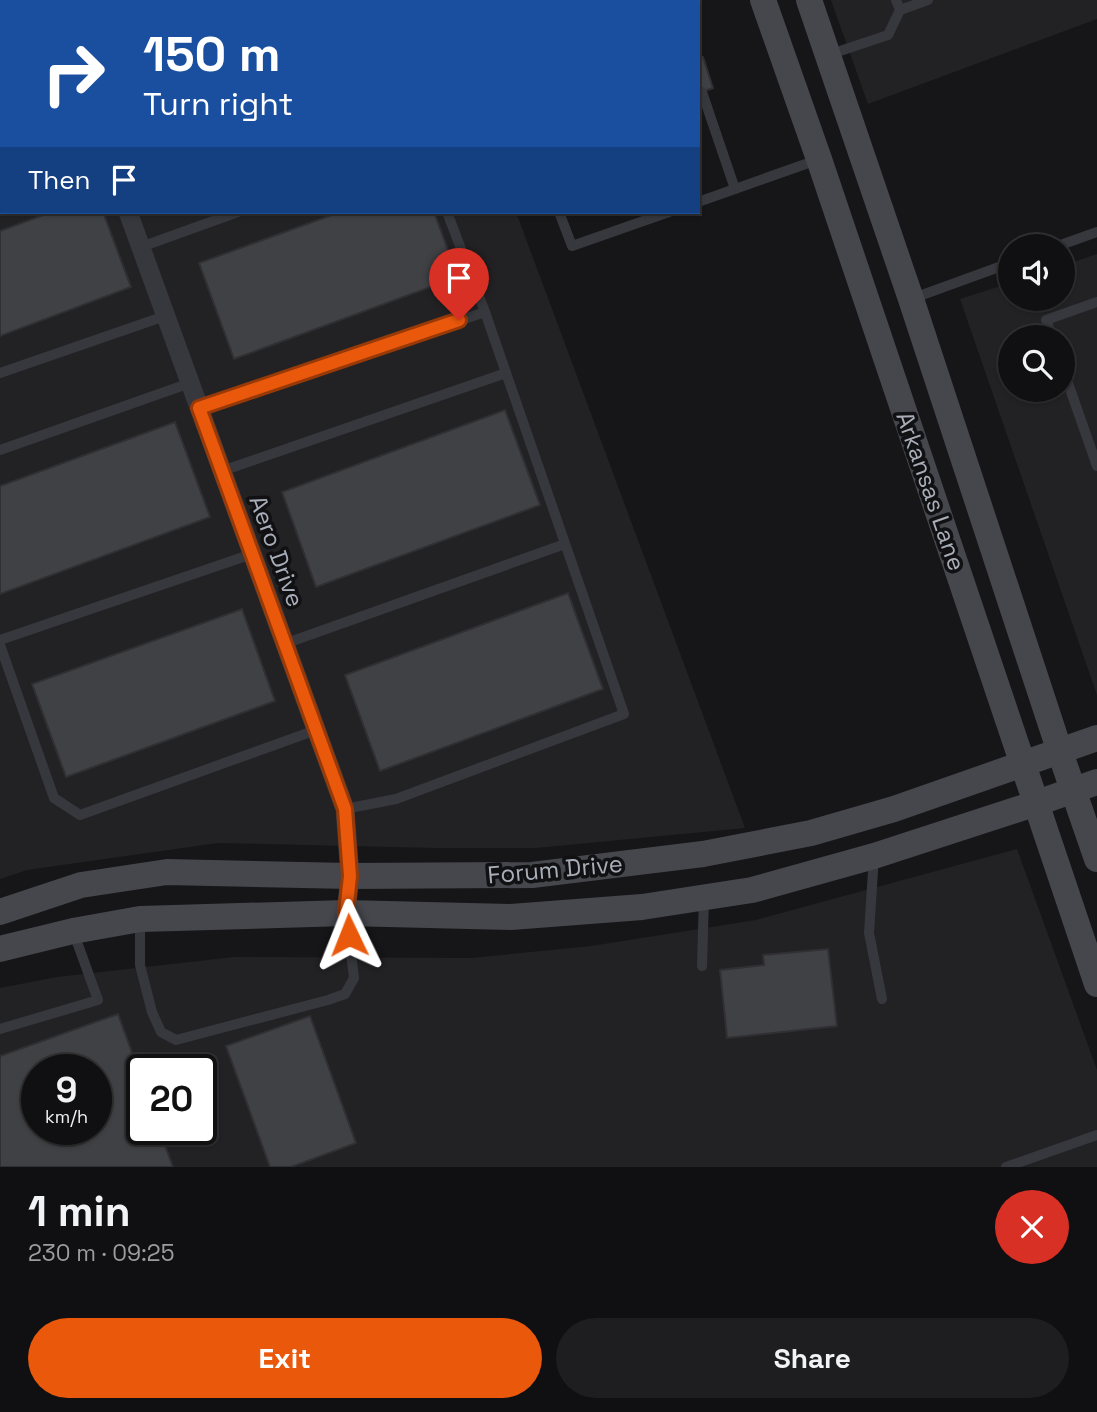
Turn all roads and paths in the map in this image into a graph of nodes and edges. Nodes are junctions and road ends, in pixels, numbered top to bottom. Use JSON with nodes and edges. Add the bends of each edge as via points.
{"nodes":[{"id":1,"x":763,"y":0,"type":"edge"},
{"id":2,"x":808,"y":0,"type":"edge"},
{"id":3,"x":928,"y":0,"type":"edge"},
{"id":4,"x":898,"y":5,"type":"edge"},
{"id":5,"x":828,"y":55,"type":"junction"},
{"id":6,"x":702,"y":92,"type":"dead end"},
{"id":7,"x":819,"y":159,"type":"junction"},
{"id":8,"x":735,"y":189,"type":"junction"},
{"id":9,"x":700,"y":201,"type":"edge"},
{"id":10,"x":129,"y":214,"type":"edge"},
{"id":11,"x":232,"y":214,"type":"edge"},
{"id":12,"x":448,"y":214,"type":"edge"},
{"id":13,"x":560,"y":214,"type":"edge"},
{"id":14,"x":664,"y":214,"type":"edge"},
{"id":15,"x":1097,"y":232,"type":"edge"},
{"id":16,"x":1075,"y":240,"type":"edge"},
{"id":17,"x":141,"y":247,"type":"junction"},
{"id":18,"x":998,"y":267,"type":"edge"},
{"id":19,"x":911,"y":299,"type":"junction"},
{"id":20,"x":1097,"y":302,"type":"edge"},
{"id":21,"x":485,"y":312,"type":"junction"},
{"id":22,"x":165,"y":316,"type":"junction"},
{"id":23,"x":1048,"y":325,"type":"edge"},
{"id":24,"x":0,"y":373,"type":"edge"},
{"id":25,"x":506,"y":373,"type":"junction"},
{"id":26,"x":190,"y":383,"type":"junction"},
{"id":27,"x":1075,"y":402,"type":"edge"},
{"id":28,"x":199,"y":408,"type":"junction"},
{"id":29,"x":0,"y":450,"type":"edge"},
{"id":30,"x":1097,"y":466,"type":"edge"},
{"id":31,"x":222,"y":471,"type":"junction"},
{"id":32,"x":565,"y":544,"type":"junction"},
{"id":33,"x":252,"y":554,"type":"junction"},
{"id":34,"x":0,"y":642,"type":"edge"},
{"id":35,"x":284,"y":644,"type":"junction"},
{"id":36,"x":316,"y":730,"type":"junction"},
{"id":37,"x":1097,"y":738,"type":"edge"},
{"id":38,"x":1060,"y":752,"type":"junction"},
{"id":39,"x":1023,"y":764,"type":"junction"},
{"id":40,"x":1085,"y":786,"type":"edge"},
{"id":41,"x":1037,"y":803,"type":"junction"},
{"id":42,"x":345,"y":809,"type":"junction"},
{"id":43,"x":874,"y":856,"type":"junction"},
{"id":44,"x":1097,"y":859,"type":"edge"},
{"id":45,"x":350,"y":876,"type":"junction"},
{"id":46,"x":704,"y":897,"type":"junction"},
{"id":47,"x":0,"y":912,"type":"edge"},
{"id":48,"x":346,"y":913,"type":"junction"},
{"id":49,"x":139,"y":919,"type":"junction"},
{"id":50,"x":73,"y":931,"type":"junction"},
{"id":51,"x":0,"y":949,"type":"edge"},
{"id":52,"x":702,"y":966,"type":"dead end"},
{"id":53,"x":1097,"y":984,"type":"edge"},
{"id":54,"x":882,"y":999,"type":"dead end"},
{"id":55,"x":0,"y":1030,"type":"edge"},
{"id":56,"x":1097,"y":1135,"type":"edge"},
{"id":57,"x":1006,"y":1167,"type":"edge"}],
"edges":[{"from":1,"to":7,"type":"street","name":"Arkansas Lane"},
{"from":2,"to":5,"type":"street","name":"Arkansas Lane"},
{"from":3,"to":4,"type":"lane"},
{"from":4,"to":5,"type":"lane","via":[[888,35]]},
{"from":5,"to":19,"type":"street","name":"Arkansas Lane"},
{"from":6,"to":8,"type":"lane"},
{"from":7,"to":8,"type":"lane"},
{"from":7,"to":39,"type":"street","name":"Arkansas Lane"},
{"from":8,"to":9,"type":"lane"},
{"from":10,"to":17,"type":"street","name":"Aero Drive"},
{"from":11,"to":17,"type":"lane"},
{"from":12,"to":21,"type":"lane"},
{"from":13,"to":14,"type":"lane","via":[[572,246]]},
{"from":15,"to":16,"type":"lane"},
{"from":17,"to":22,"type":"street","name":"Aero Drive"},
{"from":18,"to":19,"type":"lane"},
{"from":19,"to":38,"type":"street","name":"Arkansas Lane"},
{"from":20,"to":23,"type":"lane","via":[[1046,320]]},
{"from":21,"to":25,"type":"lane"},
{"from":21,"to":28,"type":"lane"},
{"from":22,"to":24,"type":"lane"},
{"from":22,"to":26,"type":"street","name":"Aero Drive"},
{"from":25,"to":31,"type":"lane"},
{"from":25,"to":32,"type":"lane"},
{"from":26,"to":28,"type":"street","name":"Aero Drive"},
{"from":26,"to":29,"type":"lane"},
{"from":27,"to":30,"type":"lane"},
{"from":28,"to":31,"type":"street","name":"Aero Drive"},
{"from":31,"to":33,"type":"street","name":"Aero Drive"},
{"from":32,"to":35,"type":"lane"},
{"from":32,"to":42,"type":"lane","via":[[624,714],[396,799]]},
{"from":33,"to":34,"type":"lane"},
{"from":33,"to":35,"type":"street","name":"Aero Drive"},
{"from":34,"to":36,"type":"lane","via":[[54,798],[80,816]]},
{"from":35,"to":36,"type":"street","name":"Aero Drive"},
{"from":36,"to":42,"type":"street","name":"Aero Drive"},
{"from":37,"to":38,"type":"street","name":"Forum Drive"},
{"from":38,"to":39,"type":"street","name":"Forum Drive"},
{"from":38,"to":40,"type":"street","name":"Arkansas Lane"},
{"from":39,"to":41,"type":"street","name":"Arkansas Lane"},
{"from":39,"to":45,"type":"street","name":"Forum Drive","via":[[811,834],[703,853],[533,875]]},
{"from":40,"to":41,"type":"street","name":"Forum Drive"},
{"from":40,"to":44,"type":"street","name":"Arkansas Lane"},
{"from":41,"to":43,"type":"street","name":"Forum Drive"},
{"from":41,"to":53,"type":"street","name":"Arkansas Lane"},
{"from":42,"to":45,"type":"street","name":"Aero Drive"},
{"from":43,"to":46,"type":"street","name":"Forum Drive","via":[[752,890]]},
{"from":43,"to":54,"type":"lane","via":[[869,933]]},
{"from":45,"to":47,"type":"street","name":"Forum Drive","via":[[167,872],[81,886]]},
{"from":45,"to":48,"type":"street","name":"Aero Drive"},
{"from":46,"to":48,"type":"street","name":"Forum Drive","via":[[642,907],[511,917]]},
{"from":46,"to":52,"type":"lane"},
{"from":48,"to":49,"type":"street","name":"Forum Drive"},
{"from":48,"to":49,"type":"lane","via":[[354,978],[345,993],[176,1040],[160,1032],[152,1012],[140,965]]},
{"from":49,"to":50,"type":"street","name":"Forum Drive"},
{"from":50,"to":51,"type":"street","name":"Forum Drive"},
{"from":50,"to":55,"type":"lane","via":[[99,1000]]},
{"from":56,"to":57,"type":"lane"}]}
